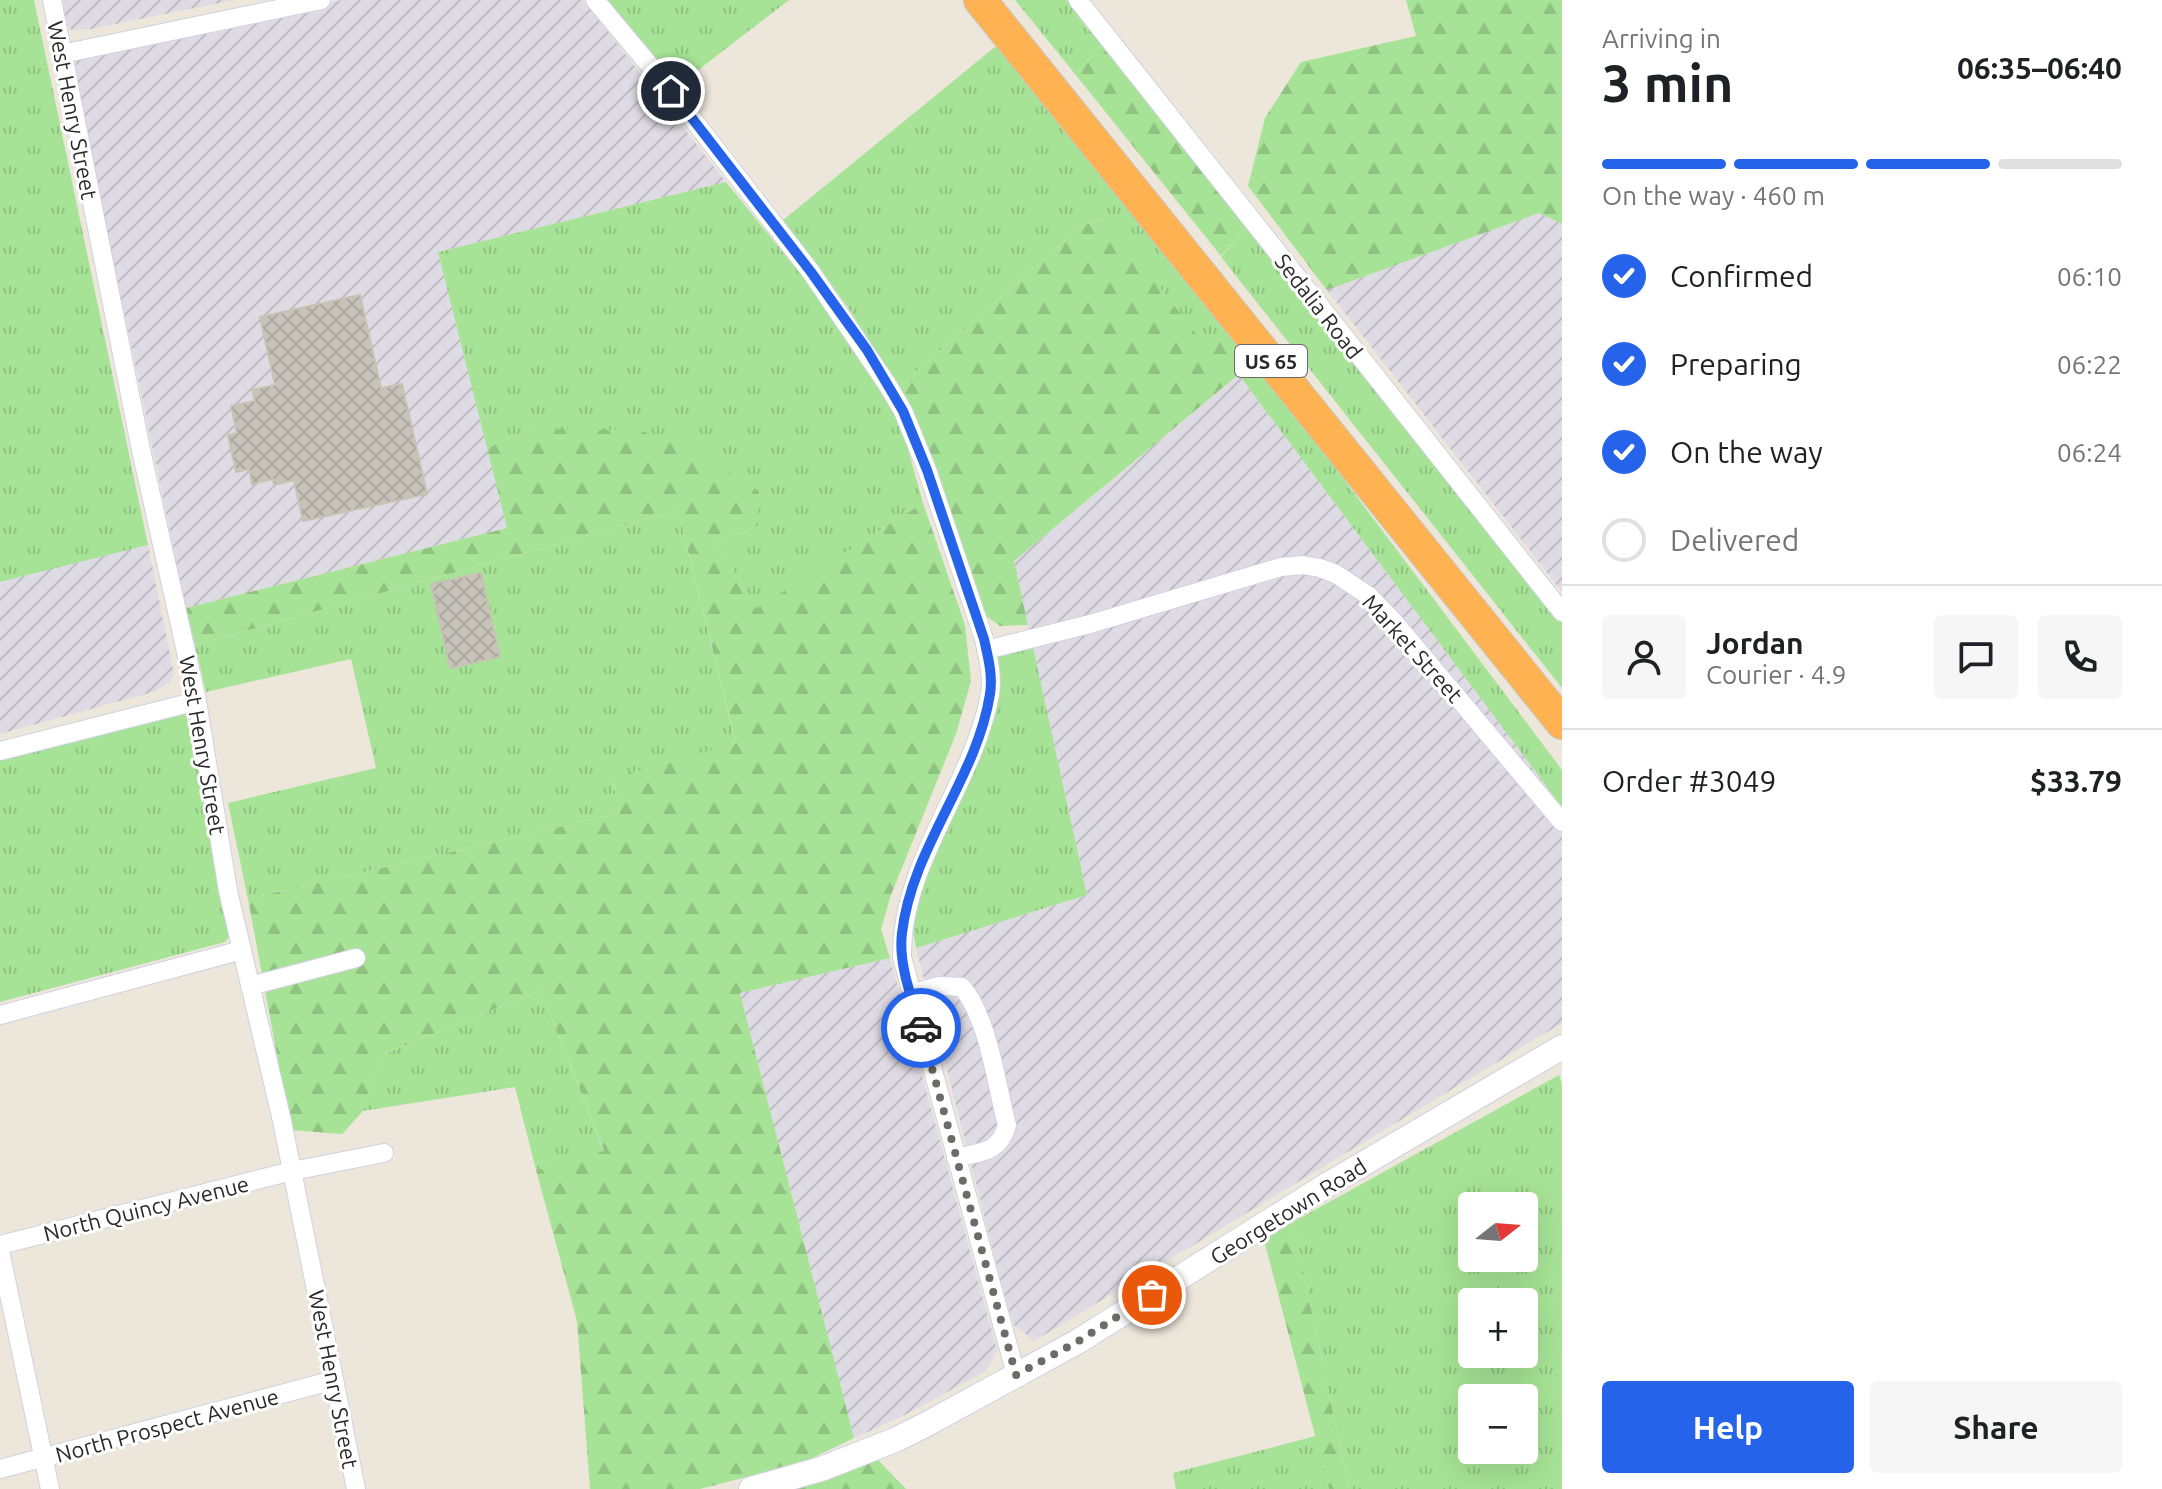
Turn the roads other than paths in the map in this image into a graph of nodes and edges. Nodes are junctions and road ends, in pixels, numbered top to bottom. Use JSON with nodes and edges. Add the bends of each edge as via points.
{"nodes":[{"id":1,"x":52,"y":0,"type":"edge"},
{"id":2,"x":321,"y":0,"type":"edge"},
{"id":3,"x":595,"y":0,"type":"edge"},
{"id":4,"x":980,"y":0,"type":"edge"},
{"id":5,"x":1078,"y":0,"type":"edge"},
{"id":6,"x":62,"y":54,"type":"junction"},
{"id":7,"x":1562,"y":612,"type":"edge"},
{"id":8,"x":986,"y":650,"type":"junction"},
{"id":9,"x":197,"y":701,"type":"junction"},
{"id":10,"x":1562,"y":723,"type":"edge"},
{"id":11,"x":0,"y":751,"type":"edge"},
{"id":12,"x":1562,"y":822,"type":"edge"},
{"id":13,"x":242,"y":950,"type":"junction"},
{"id":14,"x":356,"y":958,"type":"dead end"},
{"id":15,"x":250,"y":986,"type":"junction"},
{"id":16,"x":911,"y":994,"type":"junction"},
{"id":17,"x":0,"y":1015,"type":"edge"},
{"id":18,"x":1562,"y":1047,"type":"edge"},
{"id":19,"x":384,"y":1153,"type":"dead end"},
{"id":20,"x":956,"y":1158,"type":"junction"},
{"id":21,"x":292,"y":1171,"type":"junction"},
{"id":22,"x":0,"y":1248,"type":"edge"},
{"id":23,"x":1016,"y":1375,"type":"junction"},
{"id":24,"x":334,"y":1380,"type":"junction"},
{"id":25,"x":44,"y":1458,"type":"junction"},
{"id":26,"x":0,"y":1469,"type":"edge"},
{"id":27,"x":50,"y":1489,"type":"edge"},
{"id":28,"x":356,"y":1489,"type":"edge"},
{"id":29,"x":751,"y":1489,"type":"edge"}],
"edges":[{"from":1,"to":6,"type":"street","name":"West Henry Street"},
{"from":2,"to":6,"type":"street"},
{"from":3,"to":8,"type":"street","via":[[811,272],[887,384],[927,470]]},
{"from":4,"to":10,"type":"highway","number":"US 65"},
{"from":5,"to":7,"type":"street","name":"Sedalia Road"},
{"from":6,"to":9,"type":"street","name":"West Henry Street"},
{"from":8,"to":12,"type":"street","name":"Market Street","via":[[1281,567],[1320,568],[1351,582],[1395,623]]},
{"from":8,"to":16,"type":"street","via":[[990,693],[975,745],[920,867],[901,934]]},
{"from":9,"to":11,"type":"street"},
{"from":9,"to":13,"type":"street","name":"West Henry Street"},
{"from":13,"to":15,"type":"street","name":"West Henry Street"},
{"from":13,"to":17,"type":"street"},
{"from":14,"to":15,"type":"street"},
{"from":15,"to":21,"type":"street","name":"West Henry Street"},
{"from":16,"to":20,"type":"street"},
{"from":16,"to":20,"type":"street","via":[[939,986],[962,987],[982,1027],[1007,1125],[995,1147]]},
{"from":18,"to":23,"type":"street","name":"Georgetown Road"},
{"from":19,"to":21,"type":"street","name":"North Quincy Avenue"},
{"from":20,"to":23,"type":"street"},
{"from":21,"to":22,"type":"street","name":"North Quincy Avenue"},
{"from":21,"to":24,"type":"street","name":"West Henry Street"},
{"from":22,"to":25,"type":"street"},
{"from":23,"to":29,"type":"street","name":"Georgetown Road","via":[[895,1440]]},
{"from":24,"to":25,"type":"street","name":"North Prospect Avenue"},
{"from":24,"to":28,"type":"street","name":"West Henry Street"},
{"from":25,"to":26,"type":"street","name":"North Prospect Avenue"},
{"from":25,"to":27,"type":"street"}]}
